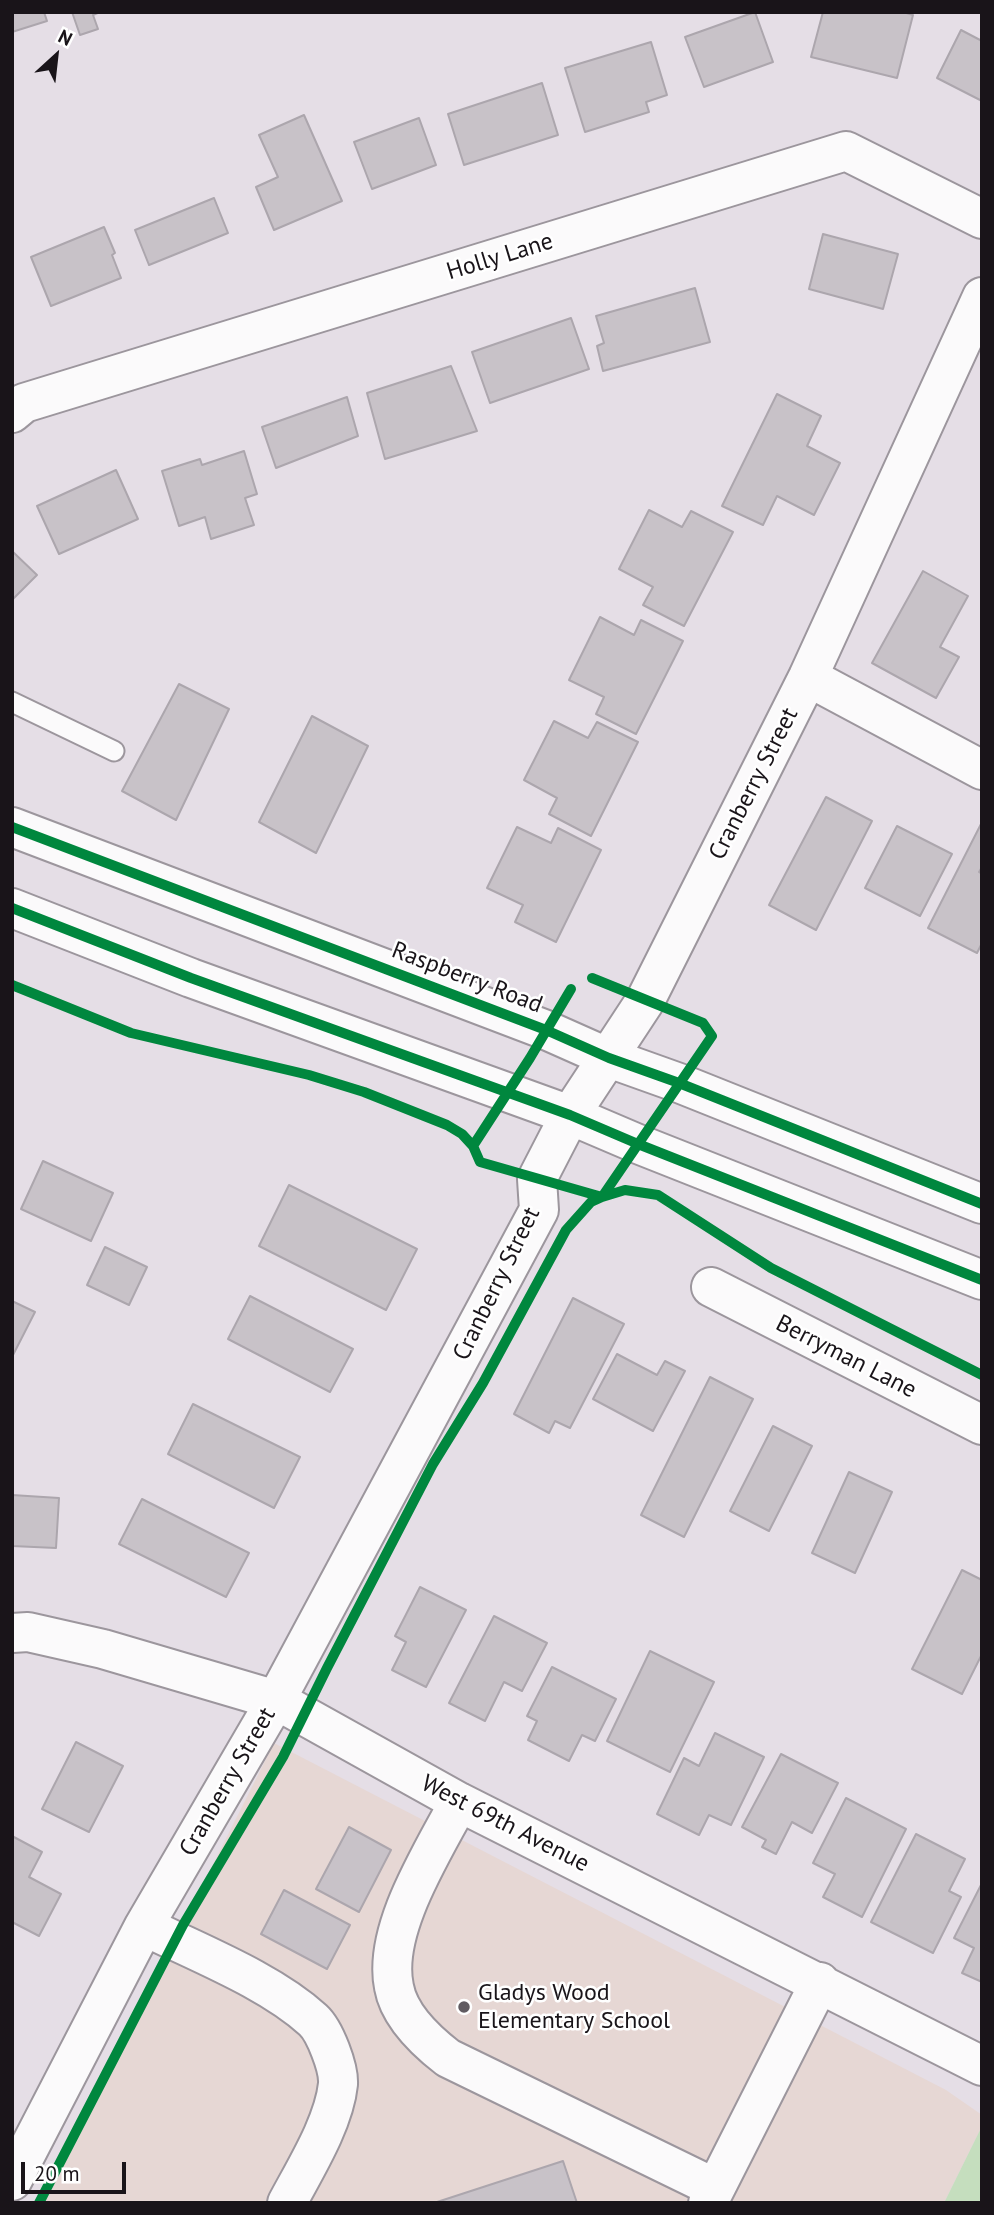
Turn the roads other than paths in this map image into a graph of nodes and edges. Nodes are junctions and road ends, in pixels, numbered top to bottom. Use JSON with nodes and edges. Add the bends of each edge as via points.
{"nodes":[{"id":1,"x":982,"y":219,"type":"edge"},
{"id":2,"x":982,"y":297,"type":"edge"},
{"id":3,"x":12,"y":413,"type":"edge"},
{"id":4,"x":808,"y":677,"type":"junction"},
{"id":5,"x":12,"y":702,"type":"edge"},
{"id":6,"x":114,"y":751,"type":"dead end"},
{"id":7,"x":982,"y":770,"type":"edge"},
{"id":8,"x":12,"y":827,"type":"edge"},
{"id":9,"x":12,"y":908,"type":"edge"},
{"id":10,"x":609,"y":1058,"type":"junction"},
{"id":11,"x":570,"y":1115,"type":"junction"},
{"id":12,"x":982,"y":1204,"type":"edge"},
{"id":13,"x":982,"y":1280,"type":"edge"},
{"id":14,"x":711,"y":1287,"type":"dead end"},
{"id":15,"x":982,"y":1425,"type":"edge"},
{"id":16,"x":12,"y":1633,"type":"edge"},
{"id":17,"x":276,"y":1700,"type":"junction"},
{"id":18,"x":459,"y":1802,"type":"junction"},
{"id":19,"x":144,"y":1926,"type":"junction"},
{"id":20,"x":820,"y":1982,"type":"junction"},
{"id":21,"x":982,"y":2066,"type":"edge"},
{"id":22,"x":12,"y":2181,"type":"edge"},
{"id":23,"x":711,"y":2196,"type":"edge"},
{"id":24,"x":287,"y":2203,"type":"edge"}],
"edges":[{"from":1,"to":3,"type":"street","name":"Holly Lane","via":[[846,151],[24,403]]},
{"from":2,"to":4,"type":"street","name":"Cranberry Street"},
{"from":4,"to":7,"type":"street"},
{"from":4,"to":10,"type":"street","name":"Cranberry Street","via":[[645,1001]]},
{"from":5,"to":6,"type":"lane"},
{"from":8,"to":10,"type":"street","name":"Raspberry Road"},
{"from":9,"to":11,"type":"street"},
{"from":10,"to":11,"type":"street","name":"Cranberry Street"},
{"from":10,"to":12,"type":"street","name":"Raspberry Road"},
{"from":11,"to":13,"type":"street"},
{"from":11,"to":17,"type":"street","name":"Cranberry Street","via":[[537,1179],[539,1210]]},
{"from":14,"to":15,"type":"street","name":"Berryman Lane"},
{"from":16,"to":17,"type":"street","name":"West 69th Avenue","via":[[28,1632],[103,1649]]},
{"from":17,"to":18,"type":"street","name":"West 69th Avenue"},
{"from":17,"to":19,"type":"street","name":"Cranberry Street"},
{"from":18,"to":20,"type":"street","name":"West 69th Avenue"},
{"from":18,"to":23,"type":"street","via":[[410,1898],[391,1955],[394,1989],[409,2018],[422,2038],[448,2058]]},
{"from":19,"to":22,"type":"street","name":"Cranberry Street"},
{"from":19,"to":24,"type":"street","via":[[272,1990],[316,2022],[332,2054],[338,2083],[329,2120]]},
{"from":20,"to":21,"type":"street","name":"West 69th Avenue"},
{"from":20,"to":23,"type":"street"}]}
